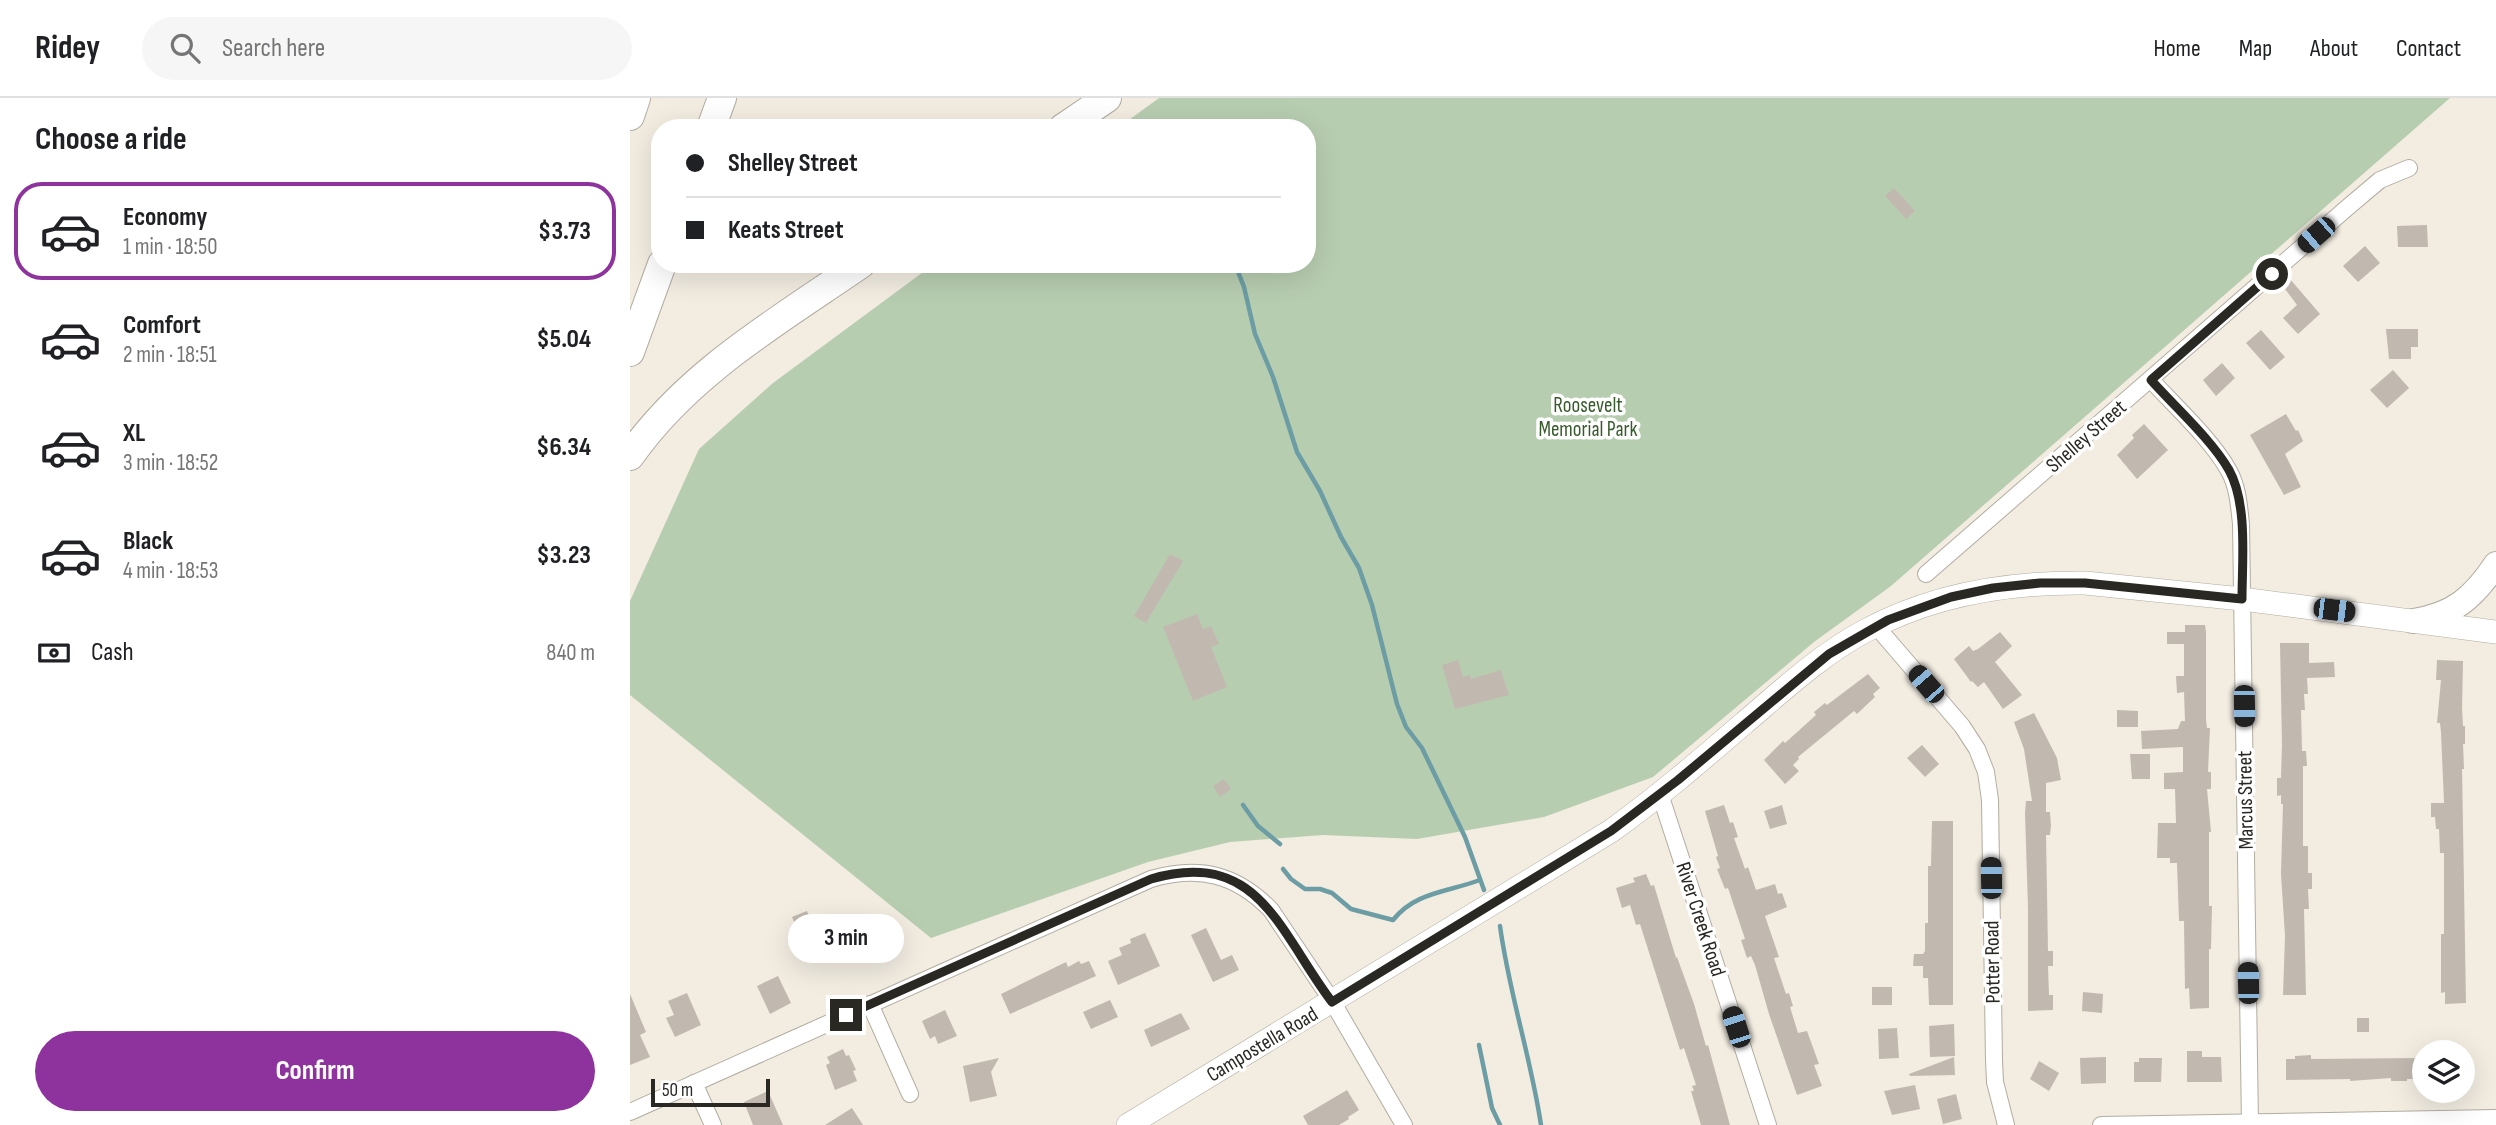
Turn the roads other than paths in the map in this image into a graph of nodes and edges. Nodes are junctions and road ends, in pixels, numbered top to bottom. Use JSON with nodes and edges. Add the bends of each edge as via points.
{"nodes":[{"id":1,"x":636,"y":98,"type":"edge"},
{"id":2,"x":722,"y":98,"type":"edge"},
{"id":3,"x":1107,"y":98,"type":"edge"},
{"id":4,"x":630,"y":116,"type":"edge"},
{"id":5,"x":714,"y":119,"type":"edge"},
{"id":6,"x":1076,"y":119,"type":"edge"},
{"id":7,"x":2409,"y":168,"type":"dead end"},
{"id":8,"x":659,"y":273,"type":"edge"},
{"id":9,"x":848,"y":273,"type":"edge"},
{"id":10,"x":630,"y":352,"type":"edge"},
{"id":11,"x":2151,"y":380,"type":"junction"},
{"id":12,"x":630,"y":456,"type":"edge"},
{"id":13,"x":2496,"y":564,"type":"edge"},
{"id":14,"x":1926,"y":574,"type":"dead end"},
{"id":15,"x":2242,"y":599,"type":"junction"},
{"id":16,"x":2413,"y":621,"type":"junction"},
{"id":17,"x":1876,"y":626,"type":"junction"},
{"id":18,"x":2496,"y":632,"type":"edge"},
{"id":19,"x":1660,"y":794,"type":"junction"},
{"id":20,"x":1332,"y":1002,"type":"junction"},
{"id":21,"x":870,"y":1004,"type":"junction"},
{"id":22,"x":694,"y":1083,"type":"junction"},
{"id":23,"x":911,"y":1094,"type":"dead end"},
{"id":24,"x":630,"y":1112,"type":"edge"},
{"id":25,"x":2496,"y":1118,"type":"edge"},
{"id":26,"x":2250,"y":1123,"type":"edge"},
{"id":27,"x":713,"y":1125,"type":"edge"},
{"id":28,"x":1128,"y":1125,"type":"edge"},
{"id":29,"x":1404,"y":1125,"type":"edge"},
{"id":30,"x":1768,"y":1125,"type":"edge"},
{"id":31,"x":2006,"y":1125,"type":"edge"},
{"id":32,"x":2101,"y":1125,"type":"edge"}],
"edges":[{"from":1,"to":4,"type":"highway"},
{"from":2,"to":5,"type":"highway"},
{"from":3,"to":6,"type":"highway"},
{"from":7,"to":11,"type":"street","name":"Shelley Street","via":[[2381,180]]},
{"from":8,"to":10,"type":"highway"},
{"from":9,"to":12,"type":"highway","via":[[712,369],[656,423]]},
{"from":11,"to":14,"type":"street","name":"Shelley Street"},
{"from":11,"to":15,"type":"street","name":"Marcus Street","via":[[2203,436],[2237,490]]},
{"from":13,"to":16,"type":"main road","via":[[2464,602],[2448,612]]},
{"from":15,"to":16,"type":"main road","name":"Campostella Road"},
{"from":15,"to":17,"type":"main road","name":"Campostella Road","via":[[2085,583],[2021,584],[1951,597]]},
{"from":15,"to":26,"type":"street","name":"Marcus Street"},
{"from":16,"to":18,"type":"main road","name":"Campostella Road"},
{"from":17,"to":19,"type":"main road","name":"Campostella Road","via":[[1829,654]]},
{"from":17,"to":31,"type":"street","name":"Potter Road","via":[[1962,726],[1986,772],[1994,1071]]},
{"from":19,"to":20,"type":"main road","name":"Campostella Road","via":[[1611,831]]},
{"from":19,"to":30,"type":"street","name":"River Creek Road"},
{"from":20,"to":21,"type":"street","via":[[1259,898],[1231,880],[1184,872],[1151,879]]},
{"from":20,"to":28,"type":"main road","name":"Campostella Road"},
{"from":20,"to":29,"type":"street"},
{"from":21,"to":22,"type":"street"},
{"from":21,"to":23,"type":"street"},
{"from":22,"to":24,"type":"street"},
{"from":22,"to":27,"type":"street"},
{"from":25,"to":26,"type":"street"},
{"from":26,"to":32,"type":"street"}]}
